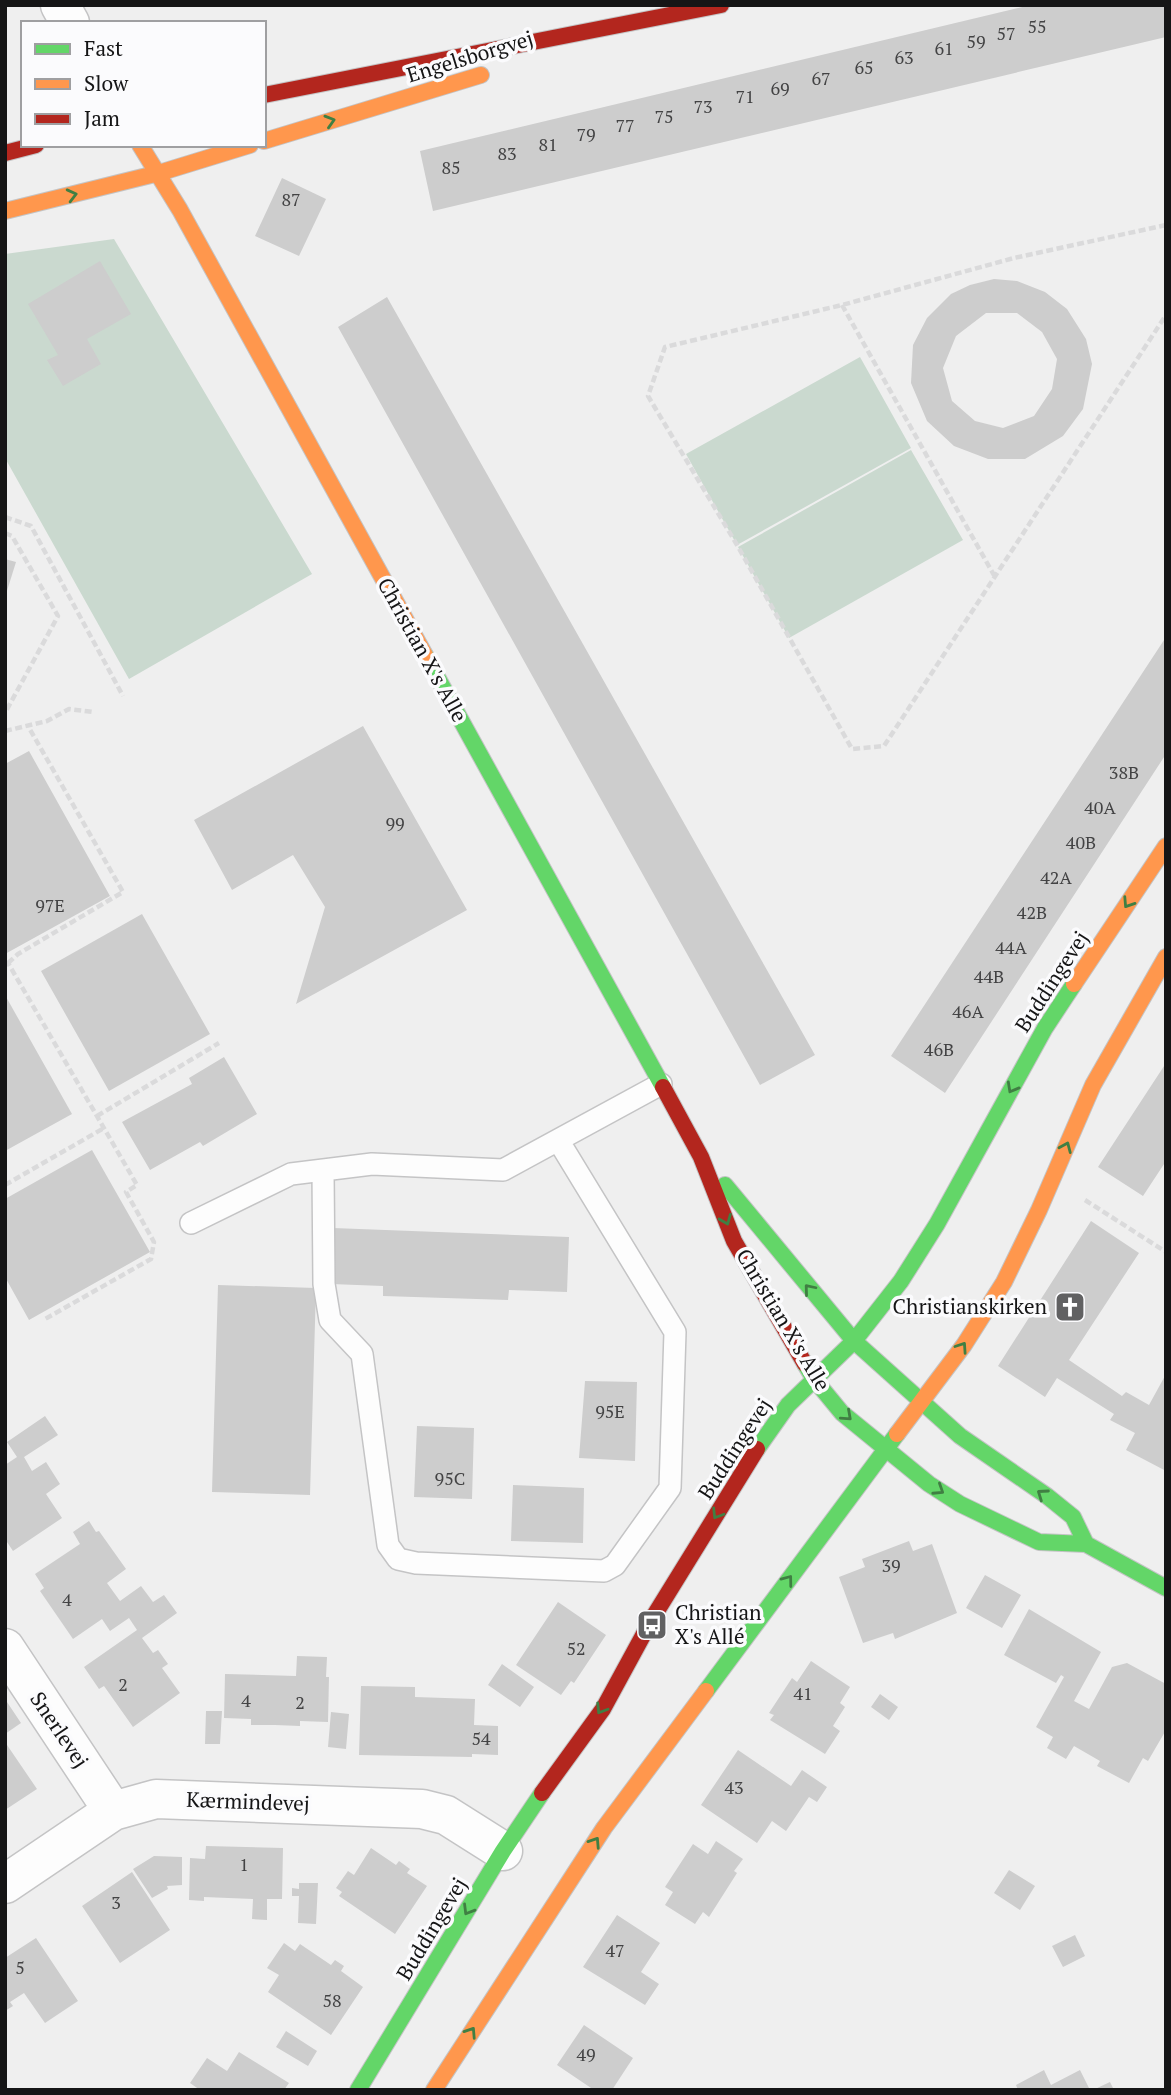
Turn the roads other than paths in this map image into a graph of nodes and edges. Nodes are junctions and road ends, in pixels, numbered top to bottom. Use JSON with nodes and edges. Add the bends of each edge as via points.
{"nodes":[{"id":1,"x":61,"y":5,"type":"edge"},
{"id":2,"x":721,"y":5,"type":"edge"},
{"id":3,"x":687,"y":13,"type":"junction"},
{"id":4,"x":69,"y":21,"type":"edge"},
{"id":5,"x":542,"y":57,"type":"dead end"},
{"id":6,"x":502,"y":69,"type":"dead end"},
{"id":7,"x":266,"y":95,"type":"edge"},
{"id":8,"x":266,"y":140,"type":"edge"},
{"id":9,"x":28,"y":147,"type":"edge"},
{"id":10,"x":141,"y":147,"type":"edge"},
{"id":11,"x":244,"y":147,"type":"edge"},
{"id":12,"x":5,"y":153,"type":"edge"},
{"id":13,"x":159,"y":173,"type":"junction"},
{"id":14,"x":5,"y":211,"type":"edge"},
{"id":15,"x":1166,"y":846,"type":"edge"},
{"id":16,"x":1166,"y":957,"type":"edge"},
{"id":17,"x":661,"y":1084,"type":"junction"},
{"id":18,"x":558,"y":1140,"type":"junction"},
{"id":19,"x":701,"y":1157,"type":"junction"},
{"id":20,"x":323,"y":1171,"type":"junction"},
{"id":21,"x":191,"y":1223,"type":"dead end"},
{"id":22,"x":854,"y":1340,"type":"junction"},
{"id":23,"x":814,"y":1379,"type":"junction"},
{"id":24,"x":923,"y":1403,"type":"junction"},
{"id":25,"x":886,"y":1448,"type":"junction"},
{"id":26,"x":1086,"y":1544,"type":"junction"},
{"id":27,"x":1166,"y":1588,"type":"edge"},
{"id":28,"x":5,"y":1648,"type":"edge"},
{"id":29,"x":113,"y":1811,"type":"junction"},
{"id":30,"x":503,"y":1851,"type":"junction"},
{"id":31,"x":5,"y":1884,"type":"edge"},
{"id":32,"x":358,"y":2090,"type":"edge"},
{"id":33,"x":434,"y":2090,"type":"edge"}],
"edges":[{"from":1,"to":4,"type":"street"},
{"from":2,"to":3,"type":"street","name":"Engelsborgvej"},
{"from":3,"to":5,"type":"street","name":"Engelsborgvej"},
{"from":3,"to":7,"type":"street","name":"Engelsborgvej"},
{"from":8,"to":6,"type":"street","name":"Engelsborgvej","one_way":true},
{"from":9,"to":12,"type":"street"},
{"from":10,"to":13,"type":"street","name":"Christian X's Alle"},
{"from":11,"to":13,"type":"street"},
{"from":14,"to":13,"type":"street","one_way":true},
{"from":13,"to":17,"type":"street","name":"Christian X's Alle"},
{"from":15,"to":22,"type":"street","name":"Buddingevej","one_way":true,"via":[[1045,1028],[937,1224],[901,1281]]},
{"from":24,"to":16,"type":"street","one_way":true,"via":[[1004,1282],[1093,1085]]},
{"from":17,"to":18,"type":"lane"},
{"from":17,"to":19,"type":"street","name":"Christian X's Alle"},
{"from":18,"to":20,"type":"lane","via":[[503,1170],[372,1164]]},
{"from":18,"to":20,"type":"lane","via":[[675,1332],[670,1488],[615,1565],[604,1571],[416,1563],[398,1559],[388,1545],[362,1354],[330,1320],[324,1284]]},
{"from":22,"to":19,"type":"street","name":"Christian X's Alle","one_way":true},
{"from":19,"to":23,"type":"street","name":"Christian X's Alle","one_way":true,"via":[[734,1241]]},
{"from":20,"to":21,"type":"lane","via":[[291,1174]]},
{"from":22,"to":23,"type":"street","name":"Buddingevej"},
{"from":22,"to":24,"type":"street","name":"Christian X's Alle"},
{"from":23,"to":25,"type":"street","name":"Christian X's Alle","one_way":true,"via":[[842,1413]]},
{"from":23,"to":30,"type":"street","name":"Buddingevej","one_way":true,"via":[[788,1405],[754,1454],[652,1619],[603,1709]]},
{"from":24,"to":25,"type":"street"},
{"from":26,"to":24,"type":"street","name":"Christian X's Alle","one_way":true,"via":[[1073,1517],[960,1436]]},
{"from":25,"to":26,"type":"street","name":"Christian X's Alle","one_way":true,"via":[[929,1484],[985,1517],[1039,1542]]},
{"from":33,"to":25,"type":"street","one_way":true,"via":[[604,1828]]},
{"from":26,"to":27,"type":"street","name":"Christian X's Alle"},
{"from":28,"to":29,"type":"street","name":"Snerlevej"},
{"from":29,"to":30,"type":"street","name":"Kærmindevej","via":[[156,1799],[422,1809],[446,1815]]},
{"from":29,"to":31,"type":"street","name":"Kærmindevej"},
{"from":30,"to":32,"type":"street","name":"Buddingevej","one_way":true}]}
